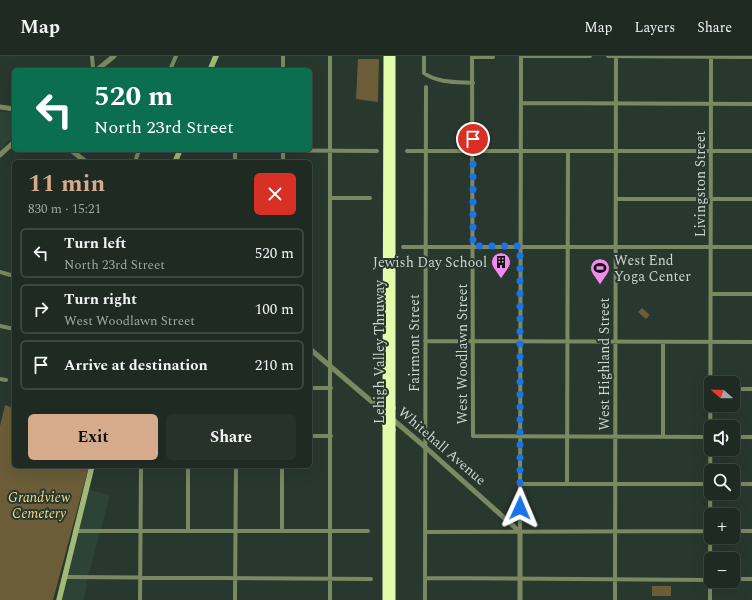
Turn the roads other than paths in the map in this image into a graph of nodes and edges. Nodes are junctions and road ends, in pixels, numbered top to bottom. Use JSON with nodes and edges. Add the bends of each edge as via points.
{"nodes":[{"id":1,"x":92,"y":56,"type":"edge"},
{"id":2,"x":114,"y":56,"type":"edge"},
{"id":3,"x":176,"y":56,"type":"edge"},
{"id":4,"x":215,"y":56,"type":"edge"},
{"id":5,"x":283,"y":56,"type":"edge"},
{"id":6,"x":330,"y":56,"type":"edge"},
{"id":7,"x":387,"y":56,"type":"edge"},
{"id":8,"x":392,"y":56,"type":"edge"},
{"id":9,"x":424,"y":56,"type":"edge"},
{"id":10,"x":521,"y":56,"type":"edge"},
{"id":11,"x":590,"y":56,"type":"edge"},
{"id":12,"x":608,"y":56,"type":"edge"},
{"id":13,"x":616,"y":56,"type":"edge"},
{"id":14,"x":711,"y":56,"type":"edge"},
{"id":15,"x":472,"y":57,"type":"edge"},
{"id":16,"x":492,"y":57,"type":"dead end"},
{"id":17,"x":752,"y":57,"type":"edge"},
{"id":18,"x":93,"y":68,"type":"edge"},
{"id":19,"x":99,"y":68,"type":"edge"},
{"id":20,"x":171,"y":68,"type":"edge"},
{"id":21,"x":211,"y":68,"type":"edge"},
{"id":22,"x":283,"y":68,"type":"edge"},
{"id":23,"x":473,"y":83,"type":"junction"},
{"id":24,"x":426,"y":87,"type":"dead end"},
{"id":25,"x":521,"y":103,"type":"junction"},
{"id":26,"x":616,"y":104,"type":"junction"},
{"id":27,"x":710,"y":104,"type":"junction"},
{"id":28,"x":752,"y":104,"type":"edge"},
{"id":29,"x":0,"y":107,"type":"edge"},
{"id":30,"x":12,"y":109,"type":"edge"},
{"id":31,"x":12,"y":144,"type":"edge"},
{"id":32,"x":312,"y":150,"type":"edge"},
{"id":33,"x":331,"y":150,"type":"junction"},
{"id":34,"x":425,"y":150,"type":"junction"},
{"id":35,"x":377,"y":151,"type":"dead end"},
{"id":36,"x":407,"y":151,"type":"dead end"},
{"id":37,"x":473,"y":151,"type":"junction"},
{"id":38,"x":521,"y":151,"type":"junction"},
{"id":39,"x":568,"y":151,"type":"junction"},
{"id":40,"x":616,"y":151,"type":"junction"},
{"id":41,"x":752,"y":151,"type":"edge"},
{"id":42,"x":74,"y":152,"type":"edge"},
{"id":43,"x":710,"y":152,"type":"junction"},
{"id":44,"x":0,"y":155,"type":"edge"},
{"id":45,"x":84,"y":160,"type":"edge"},
{"id":46,"x":331,"y":198,"type":"junction"},
{"id":47,"x":370,"y":198,"type":"dead end"},
{"id":48,"x":616,"y":199,"type":"junction"},
{"id":49,"x":711,"y":199,"type":"junction"},
{"id":50,"x":752,"y":199,"type":"edge"},
{"id":51,"x":425,"y":246,"type":"junction"},
{"id":52,"x":473,"y":246,"type":"junction"},
{"id":53,"x":520,"y":246,"type":"junction"},
{"id":54,"x":568,"y":246,"type":"junction"},
{"id":55,"x":616,"y":246,"type":"junction"},
{"id":56,"x":711,"y":246,"type":"junction"},
{"id":57,"x":402,"y":247,"type":"dead end"},
{"id":58,"x":752,"y":247,"type":"edge"},
{"id":59,"x":0,"y":272,"type":"edge"},
{"id":60,"x":12,"y":275,"type":"edge"},
{"id":61,"x":711,"y":294,"type":"junction"},
{"id":62,"x":752,"y":294,"type":"edge"},
{"id":63,"x":0,"y":326,"type":"edge"},
{"id":64,"x":12,"y":329,"type":"edge"},
{"id":65,"x":425,"y":341,"type":"junction"},
{"id":66,"x":473,"y":341,"type":"junction"},
{"id":67,"x":521,"y":341,"type":"junction"},
{"id":68,"x":568,"y":341,"type":"junction"},
{"id":69,"x":616,"y":342,"type":"junction"},
{"id":70,"x":663,"y":342,"type":"junction"},
{"id":71,"x":710,"y":342,"type":"junction"},
{"id":72,"x":752,"y":342,"type":"edge"},
{"id":73,"x":312,"y":351,"type":"edge"},
{"id":74,"x":331,"y":366,"type":"junction"},
{"id":75,"x":711,"y":376,"type":"edge"},
{"id":76,"x":0,"y":379,"type":"edge"},
{"id":77,"x":6,"y":380,"type":"dead end"},
{"id":78,"x":312,"y":388,"type":"edge"},
{"id":79,"x":331,"y":388,"type":"junction"},
{"id":80,"x":740,"y":389,"type":"edge"},
{"id":81,"x":752,"y":389,"type":"edge"},
{"id":82,"x":389,"y":405,"type":"junction"},
{"id":83,"x":389,"y":428,"type":"junction"},
{"id":84,"x":312,"y":436,"type":"edge"},
{"id":85,"x":331,"y":436,"type":"junction"},
{"id":86,"x":520,"y":436,"type":"junction"},
{"id":87,"x":615,"y":436,"type":"junction"},
{"id":88,"x":568,"y":437,"type":"junction"},
{"id":89,"x":663,"y":437,"type":"junction"},
{"id":90,"x":704,"y":437,"type":"edge"},
{"id":91,"x":740,"y":437,"type":"edge"},
{"id":92,"x":752,"y":437,"type":"edge"},
{"id":93,"x":424,"y":446,"type":"junction"},
{"id":94,"x":92,"y":468,"type":"edge"},
{"id":95,"x":140,"y":468,"type":"edge"},
{"id":96,"x":188,"y":468,"type":"edge"},
{"id":97,"x":236,"y":468,"type":"edge"},
{"id":98,"x":282,"y":468,"type":"edge"},
{"id":99,"x":520,"y":484,"type":"junction"},
{"id":100,"x":567,"y":484,"type":"junction"},
{"id":101,"x":615,"y":484,"type":"junction"},
{"id":102,"x":704,"y":484,"type":"edge"},
{"id":103,"x":740,"y":484,"type":"edge"},
{"id":104,"x":752,"y":484,"type":"edge"},
{"id":105,"x":76,"y":531,"type":"junction"},
{"id":106,"x":140,"y":531,"type":"junction"},
{"id":107,"x":188,"y":531,"type":"junction"},
{"id":108,"x":235,"y":531,"type":"junction"},
{"id":109,"x":282,"y":531,"type":"junction"},
{"id":110,"x":330,"y":531,"type":"junction"},
{"id":111,"x":368,"y":531,"type":"dead end"},
{"id":112,"x":704,"y":531,"type":"edge"},
{"id":113,"x":740,"y":531,"type":"edge"},
{"id":114,"x":425,"y":532,"type":"junction"},
{"id":115,"x":520,"y":532,"type":"junction"},
{"id":116,"x":615,"y":532,"type":"junction"},
{"id":117,"x":752,"y":532,"type":"edge"},
{"id":118,"x":65,"y":577,"type":"junction"},
{"id":119,"x":140,"y":578,"type":"junction"},
{"id":120,"x":235,"y":578,"type":"junction"},
{"id":121,"x":330,"y":578,"type":"junction"},
{"id":122,"x":425,"y":578,"type":"junction"},
{"id":123,"x":371,"y":579,"type":"dead end"},
{"id":124,"x":520,"y":579,"type":"junction"},
{"id":125,"x":616,"y":579,"type":"junction"},
{"id":126,"x":752,"y":579,"type":"edge"},
{"id":127,"x":704,"y":580,"type":"edge"},
{"id":128,"x":740,"y":580,"type":"edge"},
{"id":129,"x":710,"y":588,"type":"edge"},
{"id":130,"x":59,"y":600,"type":"edge"},
{"id":131,"x":140,"y":600,"type":"edge"},
{"id":132,"x":235,"y":600,"type":"edge"},
{"id":133,"x":330,"y":600,"type":"edge"},
{"id":134,"x":386,"y":600,"type":"edge"},
{"id":135,"x":392,"y":600,"type":"edge"},
{"id":136,"x":425,"y":600,"type":"edge"},
{"id":137,"x":520,"y":600,"type":"edge"},
{"id":138,"x":615,"y":600,"type":"edge"},
{"id":139,"x":710,"y":600,"type":"edge"}],
"edges":[{"from":1,"to":18,"type":"street"},
{"from":2,"to":19,"type":"street"},
{"from":3,"to":20,"type":"street"},
{"from":4,"to":21,"type":"main road"},
{"from":5,"to":22,"type":"street"},
{"from":6,"to":33,"type":"street"},
{"from":7,"to":82,"type":"highway","name":"Lehigh Valley Thruway"},
{"from":8,"to":82,"type":"highway","name":"Lehigh Valley Thruway"},
{"from":9,"to":23,"type":"street","via":[[424,72],[428,76],[448,82]]},
{"from":10,"to":11,"type":"street"},
{"from":10,"to":25,"type":"street"},
{"from":12,"to":13,"type":"street"},
{"from":13,"to":14,"type":"street"},
{"from":13,"to":26,"type":"street","name":"West Highland Street"},
{"from":14,"to":17,"type":"street"},
{"from":14,"to":27,"type":"street","name":"Livingston Street"},
{"from":15,"to":16,"type":"street"},
{"from":15,"to":23,"type":"street","name":"West Woodlawn Street"},
{"from":23,"to":37,"type":"street","name":"West Woodlawn Street"},
{"from":24,"to":34,"type":"street","name":"Fairmont Street"},
{"from":25,"to":26,"type":"street"},
{"from":25,"to":38,"type":"street"},
{"from":26,"to":27,"type":"street"},
{"from":26,"to":40,"type":"street","name":"West Highland Street"},
{"from":27,"to":28,"type":"street"},
{"from":27,"to":43,"type":"street","name":"Livingston Street"},
{"from":29,"to":30,"type":"street"},
{"from":31,"to":44,"type":"street"},
{"from":32,"to":33,"type":"street"},
{"from":33,"to":35,"type":"street"},
{"from":33,"to":46,"type":"street"},
{"from":34,"to":36,"type":"street"},
{"from":34,"to":37,"type":"street"},
{"from":34,"to":51,"type":"street","name":"Fairmont Street"},
{"from":37,"to":38,"type":"street"},
{"from":37,"to":52,"type":"street","name":"West Woodlawn Street"},
{"from":38,"to":39,"type":"street"},
{"from":38,"to":53,"type":"street"},
{"from":39,"to":40,"type":"street"},
{"from":39,"to":54,"type":"street"},
{"from":40,"to":43,"type":"street"},
{"from":40,"to":48,"type":"street","name":"West Highland Street"},
{"from":41,"to":43,"type":"street"},
{"from":42,"to":45,"type":"street"},
{"from":43,"to":49,"type":"street","name":"Livingston Street"},
{"from":46,"to":47,"type":"street"},
{"from":46,"to":74,"type":"street"},
{"from":48,"to":49,"type":"street"},
{"from":48,"to":55,"type":"street","name":"West Highland Street"},
{"from":49,"to":50,"type":"street"},
{"from":49,"to":56,"type":"street","name":"Livingston Street"},
{"from":51,"to":52,"type":"street"},
{"from":51,"to":57,"type":"street"},
{"from":51,"to":65,"type":"street","name":"Fairmont Street"},
{"from":52,"to":53,"type":"street"},
{"from":52,"to":66,"type":"street","name":"West Woodlawn Street"},
{"from":53,"to":54,"type":"street"},
{"from":53,"to":67,"type":"street"},
{"from":54,"to":55,"type":"street"},
{"from":54,"to":68,"type":"street"},
{"from":55,"to":56,"type":"street"},
{"from":55,"to":69,"type":"street","name":"West Highland Street"},
{"from":56,"to":58,"type":"street"},
{"from":56,"to":61,"type":"street","name":"Livingston Street"},
{"from":59,"to":60,"type":"street"},
{"from":61,"to":62,"type":"street"},
{"from":61,"to":71,"type":"street","name":"Livingston Street"},
{"from":63,"to":64,"type":"street"},
{"from":65,"to":66,"type":"street"},
{"from":65,"to":93,"type":"street","name":"Fairmont Street"},
{"from":66,"to":67,"type":"street"},
{"from":66,"to":86,"type":"street","name":"West Woodlawn Street","via":[[473,436]]},
{"from":67,"to":68,"type":"street"},
{"from":67,"to":86,"type":"street"},
{"from":68,"to":69,"type":"street"},
{"from":68,"to":88,"type":"street"},
{"from":69,"to":70,"type":"street"},
{"from":69,"to":87,"type":"street","name":"West Highland Street"},
{"from":70,"to":71,"type":"street"},
{"from":70,"to":89,"type":"street"},
{"from":71,"to":72,"type":"street"},
{"from":71,"to":75,"type":"street","name":"Livingston Street"},
{"from":73,"to":74,"type":"street","name":"Whitehall Avenue"},
{"from":74,"to":79,"type":"street"},
{"from":74,"to":93,"type":"street","name":"Whitehall Avenue"},
{"from":76,"to":77,"type":"street"},
{"from":78,"to":79,"type":"street"},
{"from":79,"to":85,"type":"street"},
{"from":80,"to":81,"type":"street"},
{"from":82,"to":83,"type":"highway","name":"Lehigh Valley Thruway","bridge":true},
{"from":83,"to":134,"type":"highway","name":"Lehigh Valley Thruway"},
{"from":83,"to":135,"type":"highway","name":"Lehigh Valley Thruway"},
{"from":84,"to":85,"type":"street"},
{"from":85,"to":110,"type":"street"},
{"from":86,"to":88,"type":"street"},
{"from":86,"to":99,"type":"street"},
{"from":87,"to":88,"type":"street"},
{"from":87,"to":89,"type":"street"},
{"from":87,"to":101,"type":"street","name":"West Highland Street"},
{"from":88,"to":100,"type":"street"},
{"from":89,"to":90,"type":"street"},
{"from":91,"to":92,"type":"street"},
{"from":93,"to":114,"type":"street","name":"Fairmont Street"},
{"from":93,"to":115,"type":"street","name":"Whitehall Avenue"},
{"from":94,"to":105,"type":"main road"},
{"from":95,"to":106,"type":"street"},
{"from":96,"to":107,"type":"street"},
{"from":97,"to":108,"type":"street"},
{"from":98,"to":109,"type":"street"},
{"from":99,"to":100,"type":"street"},
{"from":99,"to":115,"type":"street"},
{"from":100,"to":101,"type":"street"},
{"from":101,"to":102,"type":"street"},
{"from":101,"to":116,"type":"street","name":"West Highland Street"},
{"from":103,"to":104,"type":"street"},
{"from":105,"to":106,"type":"street"},
{"from":105,"to":118,"type":"main road"},
{"from":106,"to":107,"type":"street"},
{"from":106,"to":119,"type":"street"},
{"from":107,"to":108,"type":"street"},
{"from":108,"to":109,"type":"street"},
{"from":108,"to":120,"type":"street"},
{"from":109,"to":110,"type":"street"},
{"from":110,"to":111,"type":"street"},
{"from":110,"to":121,"type":"street"},
{"from":112,"to":116,"type":"street"},
{"from":113,"to":117,"type":"street"},
{"from":114,"to":115,"type":"street"},
{"from":114,"to":122,"type":"street","name":"Fairmont Street"},
{"from":115,"to":116,"type":"street"},
{"from":115,"to":124,"type":"street"},
{"from":116,"to":125,"type":"street","name":"West Highland Street"},
{"from":118,"to":119,"type":"street"},
{"from":118,"to":130,"type":"main road"},
{"from":119,"to":120,"type":"street"},
{"from":119,"to":131,"type":"street"},
{"from":120,"to":121,"type":"street"},
{"from":120,"to":132,"type":"street"},
{"from":121,"to":123,"type":"street"},
{"from":121,"to":133,"type":"street"},
{"from":122,"to":124,"type":"street"},
{"from":122,"to":136,"type":"street","name":"Fairmont Street"},
{"from":124,"to":125,"type":"street"},
{"from":124,"to":137,"type":"street"},
{"from":125,"to":127,"type":"street"},
{"from":125,"to":138,"type":"street","name":"West Highland Street"},
{"from":126,"to":128,"type":"street"},
{"from":129,"to":139,"type":"street","name":"Livingston Street"}]}
